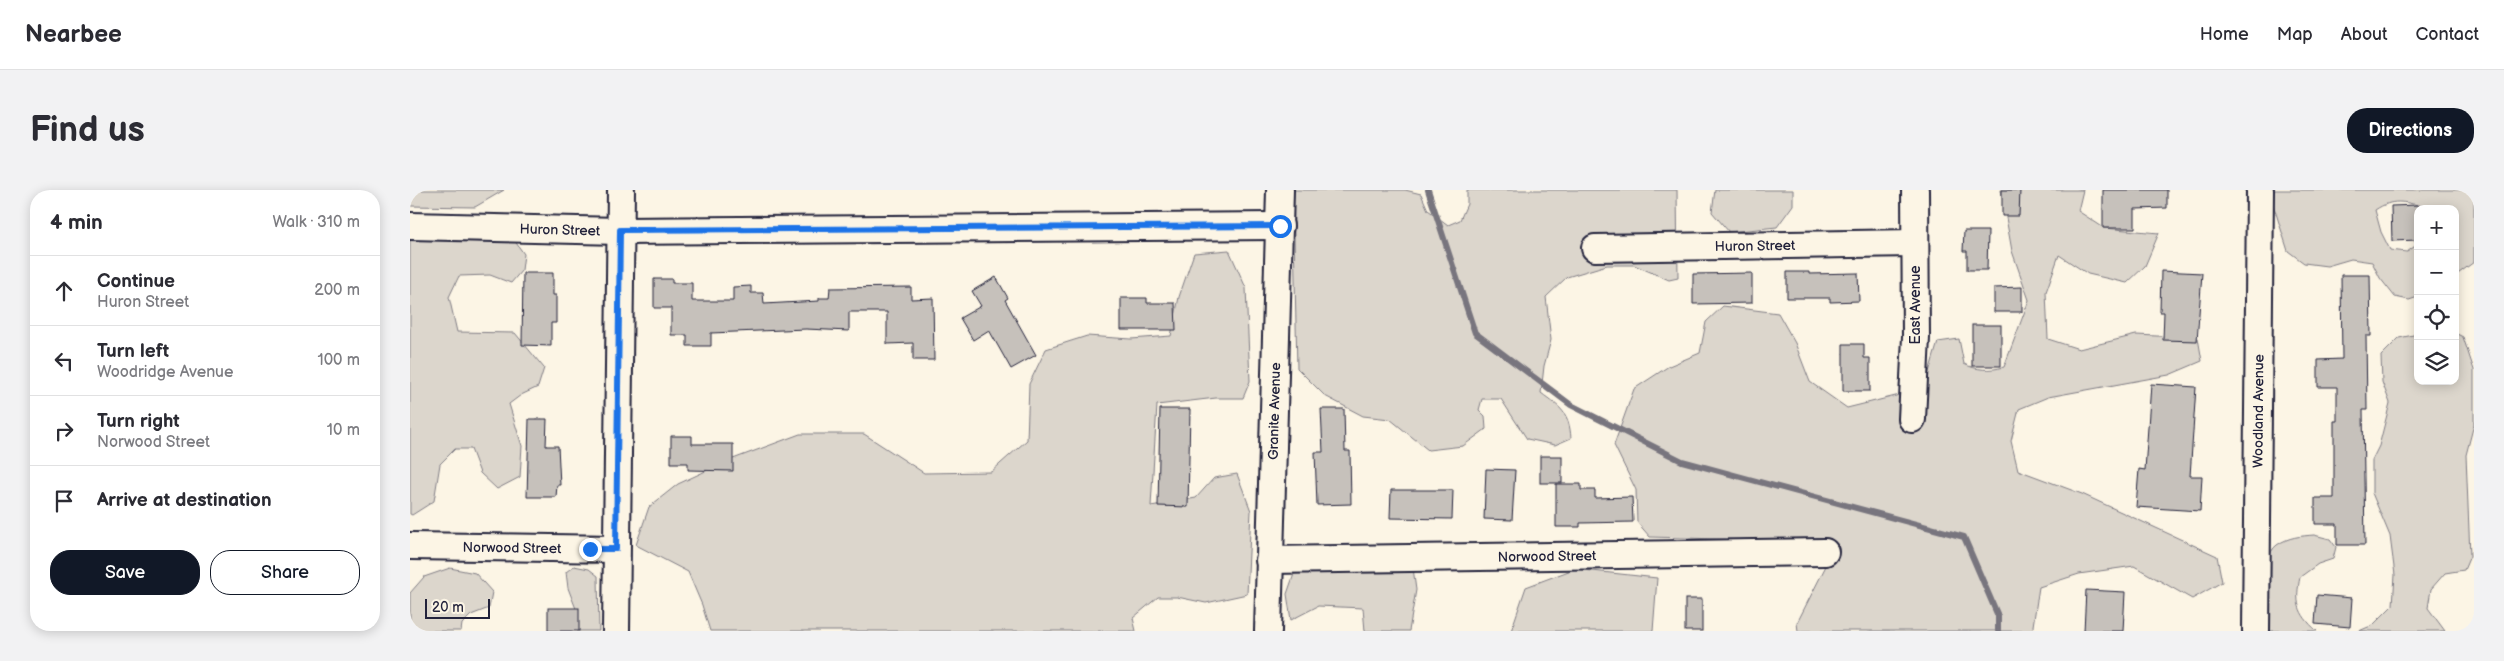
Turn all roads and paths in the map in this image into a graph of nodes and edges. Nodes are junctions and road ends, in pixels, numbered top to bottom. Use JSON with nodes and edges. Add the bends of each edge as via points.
{"nodes":[{"id":1,"x":621,"y":190,"type":"edge"},
{"id":2,"x":1280,"y":190,"type":"edge"},
{"id":3,"x":1915,"y":190,"type":"edge"},
{"id":4,"x":2260,"y":190,"type":"edge"},
{"id":5,"x":410,"y":226,"type":"edge"},
{"id":6,"x":1280,"y":226,"type":"junction"},
{"id":7,"x":620,"y":230,"type":"junction"},
{"id":8,"x":1914,"y":243,"type":"junction"},
{"id":9,"x":1595,"y":248,"type":"dead end"},
{"id":10,"x":1912,"y":420,"type":"dead end"},
{"id":11,"x":410,"y":546,"type":"edge"},
{"id":12,"x":616,"y":549,"type":"junction"},
{"id":13,"x":1825,"y":552,"type":"dead end"},
{"id":14,"x":1269,"y":560,"type":"junction"},
{"id":15,"x":616,"y":631,"type":"edge"},
{"id":16,"x":1268,"y":631,"type":"edge"},
{"id":17,"x":2256,"y":631,"type":"edge"}],
"edges":[{"from":1,"to":7,"type":"street"},
{"from":2,"to":6,"type":"street","name":"Granite Avenue"},
{"from":3,"to":8,"type":"street","name":"East Avenue"},
{"from":4,"to":17,"type":"street","name":"Woodland Avenue"},
{"from":5,"to":7,"type":"street","name":"Huron Street"},
{"from":6,"to":7,"type":"street","name":"Huron Street"},
{"from":6,"to":14,"type":"street","name":"Granite Avenue"},
{"from":7,"to":12,"type":"street"},
{"from":8,"to":9,"type":"street","name":"Huron Street"},
{"from":8,"to":10,"type":"street","name":"East Avenue","via":[[1916,337]]},
{"from":11,"to":12,"type":"street","name":"Norwood Street"},
{"from":12,"to":15,"type":"street"},
{"from":13,"to":14,"type":"street","name":"Norwood Street"},
{"from":14,"to":16,"type":"street","name":"Granite Avenue"}]}
